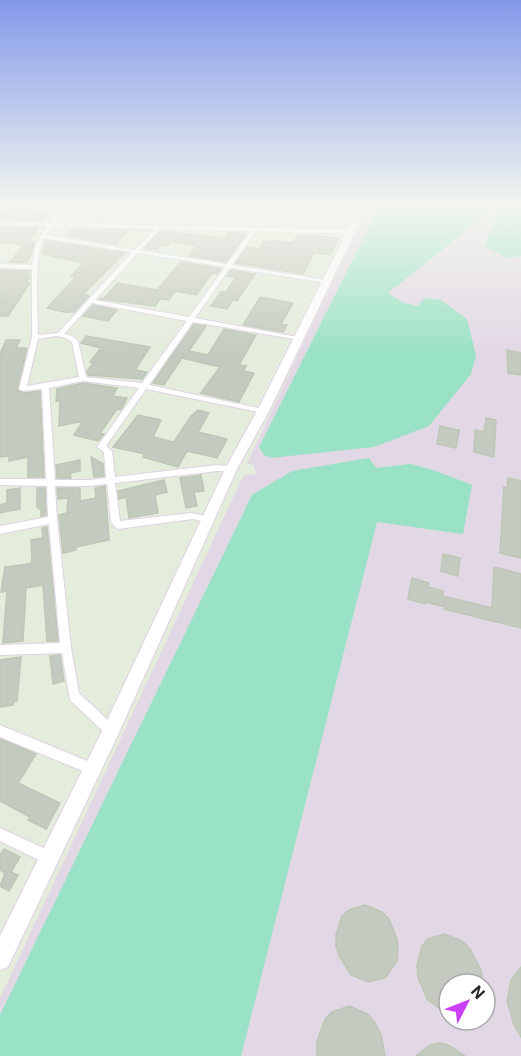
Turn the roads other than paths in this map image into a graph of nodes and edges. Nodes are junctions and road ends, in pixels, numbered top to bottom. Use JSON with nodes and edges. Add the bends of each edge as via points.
{"nodes":[{"id":1,"x":37,"y":254,"type":"edge"},
{"id":2,"x":134,"y":254,"type":"edge"},
{"id":3,"x":157,"y":254,"type":"edge"},
{"id":4,"x":236,"y":254,"type":"edge"},
{"id":5,"x":340,"y":254,"type":"edge"},
{"id":6,"x":0,"y":266,"type":"edge"},
{"id":7,"x":228,"y":266,"type":"junction"},
{"id":8,"x":35,"y":267,"type":"junction"},
{"id":9,"x":326,"y":282,"type":"junction"},
{"id":10,"x":90,"y":301,"type":"junction"},
{"id":11,"x":191,"y":319,"type":"junction"},
{"id":12,"x":60,"y":334,"type":"junction"},
{"id":13,"x":35,"y":337,"type":"junction"},
{"id":14,"x":298,"y":339,"type":"junction"},
{"id":15,"x":82,"y":379,"type":"junction"},
{"id":16,"x":45,"y":386,"type":"junction"},
{"id":17,"x":144,"y":386,"type":"junction"},
{"id":18,"x":263,"y":411,"type":"junction"},
{"id":19,"x":231,"y":469,"type":"junction"},
{"id":20,"x":111,"y":481,"type":"junction"},
{"id":21,"x":0,"y":482,"type":"edge"},
{"id":22,"x":52,"y":482,"type":"junction"},
{"id":23,"x":208,"y":519,"type":"junction"},
{"id":24,"x":53,"y":520,"type":"junction"},
{"id":25,"x":0,"y":530,"type":"edge"},
{"id":26,"x":66,"y":648,"type":"junction"},
{"id":27,"x":0,"y":650,"type":"edge"},
{"id":28,"x":0,"y":731,"type":"edge"},
{"id":29,"x":111,"y":731,"type":"junction"},
{"id":30,"x":93,"y":769,"type":"junction"},
{"id":31,"x":0,"y":834,"type":"edge"},
{"id":32,"x":49,"y":858,"type":"junction"},
{"id":33,"x":0,"y":959,"type":"edge"}],
"edges":[{"from":1,"to":8,"type":"street"},
{"from":2,"to":10,"type":"street"},
{"from":3,"to":7,"type":"street"},
{"from":4,"to":7,"type":"street"},
{"from":5,"to":9,"type":"street"},
{"from":6,"to":8,"type":"street"},
{"from":7,"to":9,"type":"street"},
{"from":7,"to":11,"type":"street"},
{"from":8,"to":13,"type":"street"},
{"from":9,"to":14,"type":"street"},
{"from":10,"to":11,"type":"street"},
{"from":10,"to":12,"type":"street"},
{"from":11,"to":14,"type":"street"},
{"from":11,"to":17,"type":"street"},
{"from":12,"to":13,"type":"street"},
{"from":12,"to":15,"type":"street","via":[[75,340]]},
{"from":13,"to":16,"type":"street","via":[[23,389]]},
{"from":14,"to":18,"type":"street"},
{"from":15,"to":16,"type":"street"},
{"from":15,"to":17,"type":"street"},
{"from":16,"to":22,"type":"street"},
{"from":17,"to":18,"type":"street"},
{"from":17,"to":20,"type":"street","via":[[101,447],[108,451]]},
{"from":18,"to":19,"type":"street"},
{"from":19,"to":20,"type":"street"},
{"from":19,"to":23,"type":"street"},
{"from":20,"to":22,"type":"street"},
{"from":20,"to":23,"type":"street","via":[[118,525],[192,516]]},
{"from":21,"to":22,"type":"street"},
{"from":22,"to":24,"type":"street"},
{"from":23,"to":29,"type":"street"},
{"from":24,"to":25,"type":"street"},
{"from":24,"to":26,"type":"street"},
{"from":26,"to":27,"type":"street"},
{"from":26,"to":29,"type":"street","via":[[74,696]]},
{"from":28,"to":30,"type":"street"},
{"from":29,"to":30,"type":"street"},
{"from":30,"to":32,"type":"street"},
{"from":31,"to":32,"type":"street"},
{"from":32,"to":33,"type":"street"}]}
